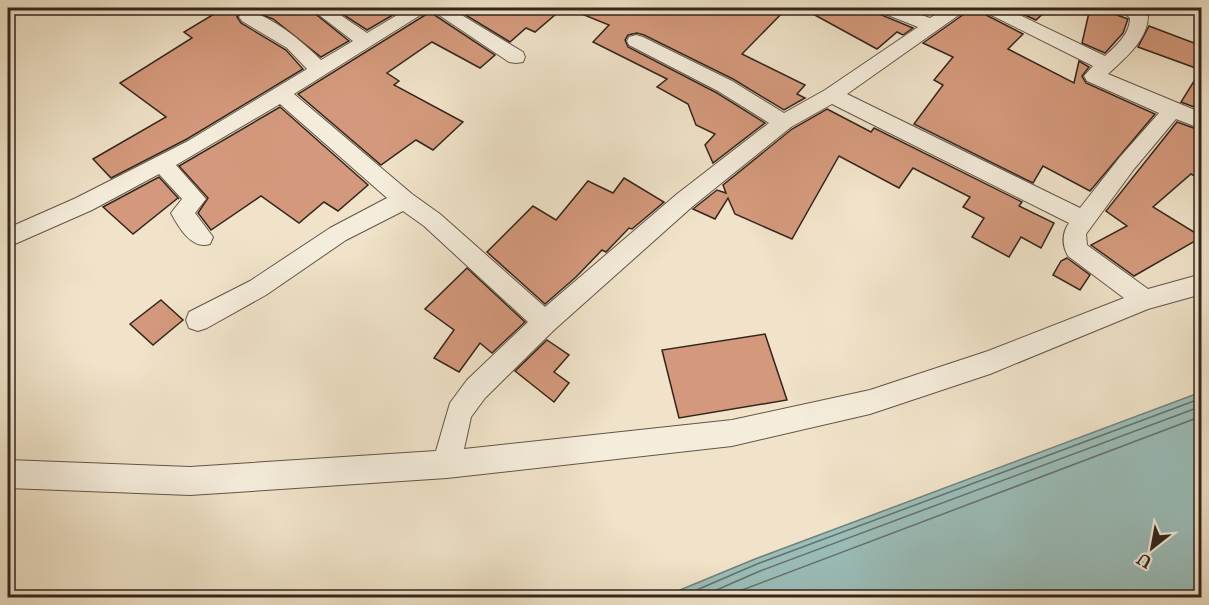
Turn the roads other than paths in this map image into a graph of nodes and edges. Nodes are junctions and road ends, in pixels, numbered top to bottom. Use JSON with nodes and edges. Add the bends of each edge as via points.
{"nodes":[{"id":1,"x":319,"y":8,"type":"edge"},
{"id":2,"x":421,"y":8,"type":"edge"},
{"id":3,"x":438,"y":8,"type":"edge"},
{"id":4,"x":886,"y":8,"type":"edge"},
{"id":5,"x":957,"y":8,"type":"edge"},
{"id":6,"x":991,"y":8,"type":"edge"},
{"id":7,"x":1126,"y":8,"type":"edge"},
{"id":8,"x":248,"y":17,"type":"dead end"},
{"id":9,"x":931,"y":25,"type":"junction"},
{"id":10,"x":366,"y":41,"type":"junction"},
{"id":11,"x":636,"y":41,"type":"dead end"},
{"id":12,"x":516,"y":57,"type":"dead end"},
{"id":13,"x":1106,"y":64,"type":"junction"},
{"id":14,"x":318,"y":70,"type":"junction"},
{"id":15,"x":280,"y":93,"type":"junction"},
{"id":16,"x":832,"y":95,"type":"junction"},
{"id":17,"x":1173,"y":111,"type":"junction"},
{"id":18,"x":784,"y":122,"type":"junction"},
{"id":19,"x":1202,"y":122,"type":"edge"},
{"id":20,"x":162,"y":164,"type":"junction"},
{"id":21,"x":404,"y":200,"type":"junction"},
{"id":22,"x":1084,"y":221,"type":"junction"},
{"id":23,"x":201,"y":237,"type":"dead end"},
{"id":24,"x":8,"y":238,"type":"edge"},
{"id":25,"x":1202,"y":284,"type":"edge"},
{"id":26,"x":1145,"y":300,"type":"junction"},
{"id":27,"x":198,"y":320,"type":"dead end"},
{"id":28,"x":545,"y":322,"type":"junction"},
{"id":29,"x":447,"y":464,"type":"junction"},
{"id":30,"x":8,"y":474,"type":"edge"}],
"edges":[{"from":1,"to":10,"type":"street"},
{"from":2,"to":10,"type":"street"},
{"from":3,"to":12,"type":"street"},
{"from":4,"to":9,"type":"street"},
{"from":5,"to":9,"type":"street"},
{"from":6,"to":13,"type":"street"},
{"from":7,"to":13,"type":"street","via":[[1139,16],[1140,22],[1134,36]]},
{"from":8,"to":14,"type":"street","via":[[294,44]]},
{"from":9,"to":16,"type":"street"},
{"from":10,"to":14,"type":"street"},
{"from":11,"to":18,"type":"street","via":[[725,86]]},
{"from":13,"to":17,"type":"street","via":[[1094,76]]},
{"from":14,"to":15,"type":"street"},
{"from":15,"to":20,"type":"street"},
{"from":15,"to":21,"type":"street"},
{"from":16,"to":18,"type":"street"},
{"from":16,"to":22,"type":"street"},
{"from":17,"to":19,"type":"street"},
{"from":17,"to":22,"type":"street","via":[[1127,163]]},
{"from":18,"to":28,"type":"street","via":[[685,200]]},
{"from":20,"to":23,"type":"street","via":[[195,199],[183,213]]},
{"from":20,"to":24,"type":"street"},
{"from":21,"to":27,"type":"street","via":[[338,234],[258,288]]},
{"from":21,"to":28,"type":"street","via":[[432,220]]},
{"from":22,"to":26,"type":"street","via":[[1076,232],[1076,249]]},
{"from":25,"to":26,"type":"street"},
{"from":26,"to":29,"type":"street","via":[[990,362],[870,402],[732,433]]},
{"from":28,"to":29,"type":"street","via":[[476,389],[459,412]]},
{"from":29,"to":30,"type":"street","via":[[190,481]]}]}
